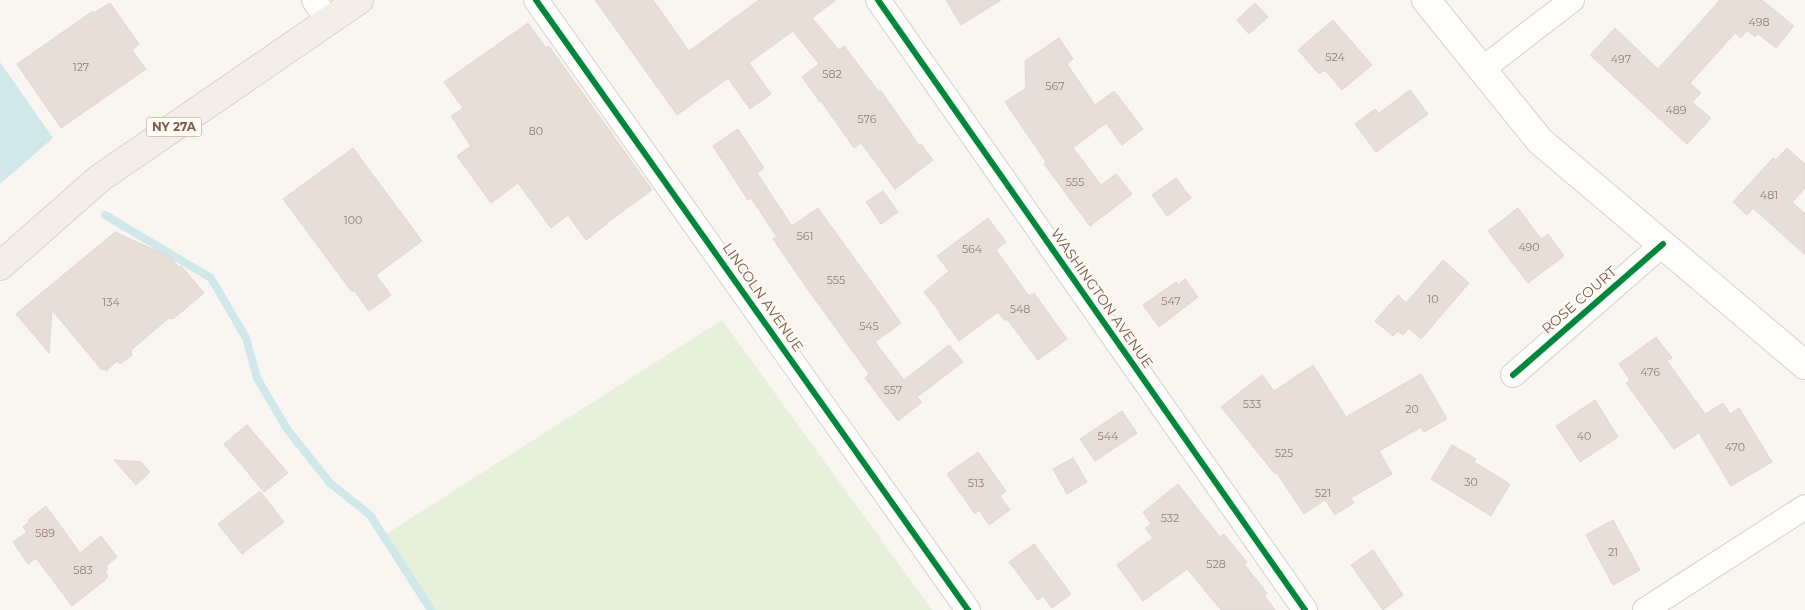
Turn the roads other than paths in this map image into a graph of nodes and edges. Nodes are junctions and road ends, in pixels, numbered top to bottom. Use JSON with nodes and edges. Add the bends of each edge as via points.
{"nodes":[{"id":1,"x":359,"y":0,"type":"edge"},
{"id":2,"x":536,"y":0,"type":"edge"},
{"id":3,"x":878,"y":0,"type":"edge"},
{"id":4,"x":1426,"y":0,"type":"edge"},
{"id":5,"x":1572,"y":0,"type":"edge"},
{"id":6,"x":321,"y":10,"type":"edge"},
{"id":7,"x":1481,"y":70,"type":"junction"},
{"id":8,"x":1663,"y":244,"type":"junction"},
{"id":9,"x":0,"y":266,"type":"edge"},
{"id":10,"x":1805,"y":365,"type":"edge"},
{"id":11,"x":1513,"y":375,"type":"dead end"},
{"id":12,"x":1805,"y":507,"type":"edge"},
{"id":13,"x":968,"y":610,"type":"edge"},
{"id":14,"x":1306,"y":610,"type":"edge"},
{"id":15,"x":1645,"y":610,"type":"edge"}],
"edges":[{"from":1,"to":6,"type":"main road","number":"NY 27A"},
{"from":2,"to":13,"type":"street","name":"LINCOLN AVENUE"},
{"from":3,"to":14,"type":"street","name":"WASHINGTON AVENUE"},
{"from":4,"to":7,"type":"main road"},
{"from":5,"to":7,"type":"street"},
{"from":6,"to":9,"type":"main road","number":"NY 27A","via":[[100,178]]},
{"from":7,"to":8,"type":"main road","via":[[1540,141]]},
{"from":8,"to":10,"type":"main road"},
{"from":8,"to":11,"type":"street","name":"ROSE COURT"},
{"from":12,"to":15,"type":"street"}]}
